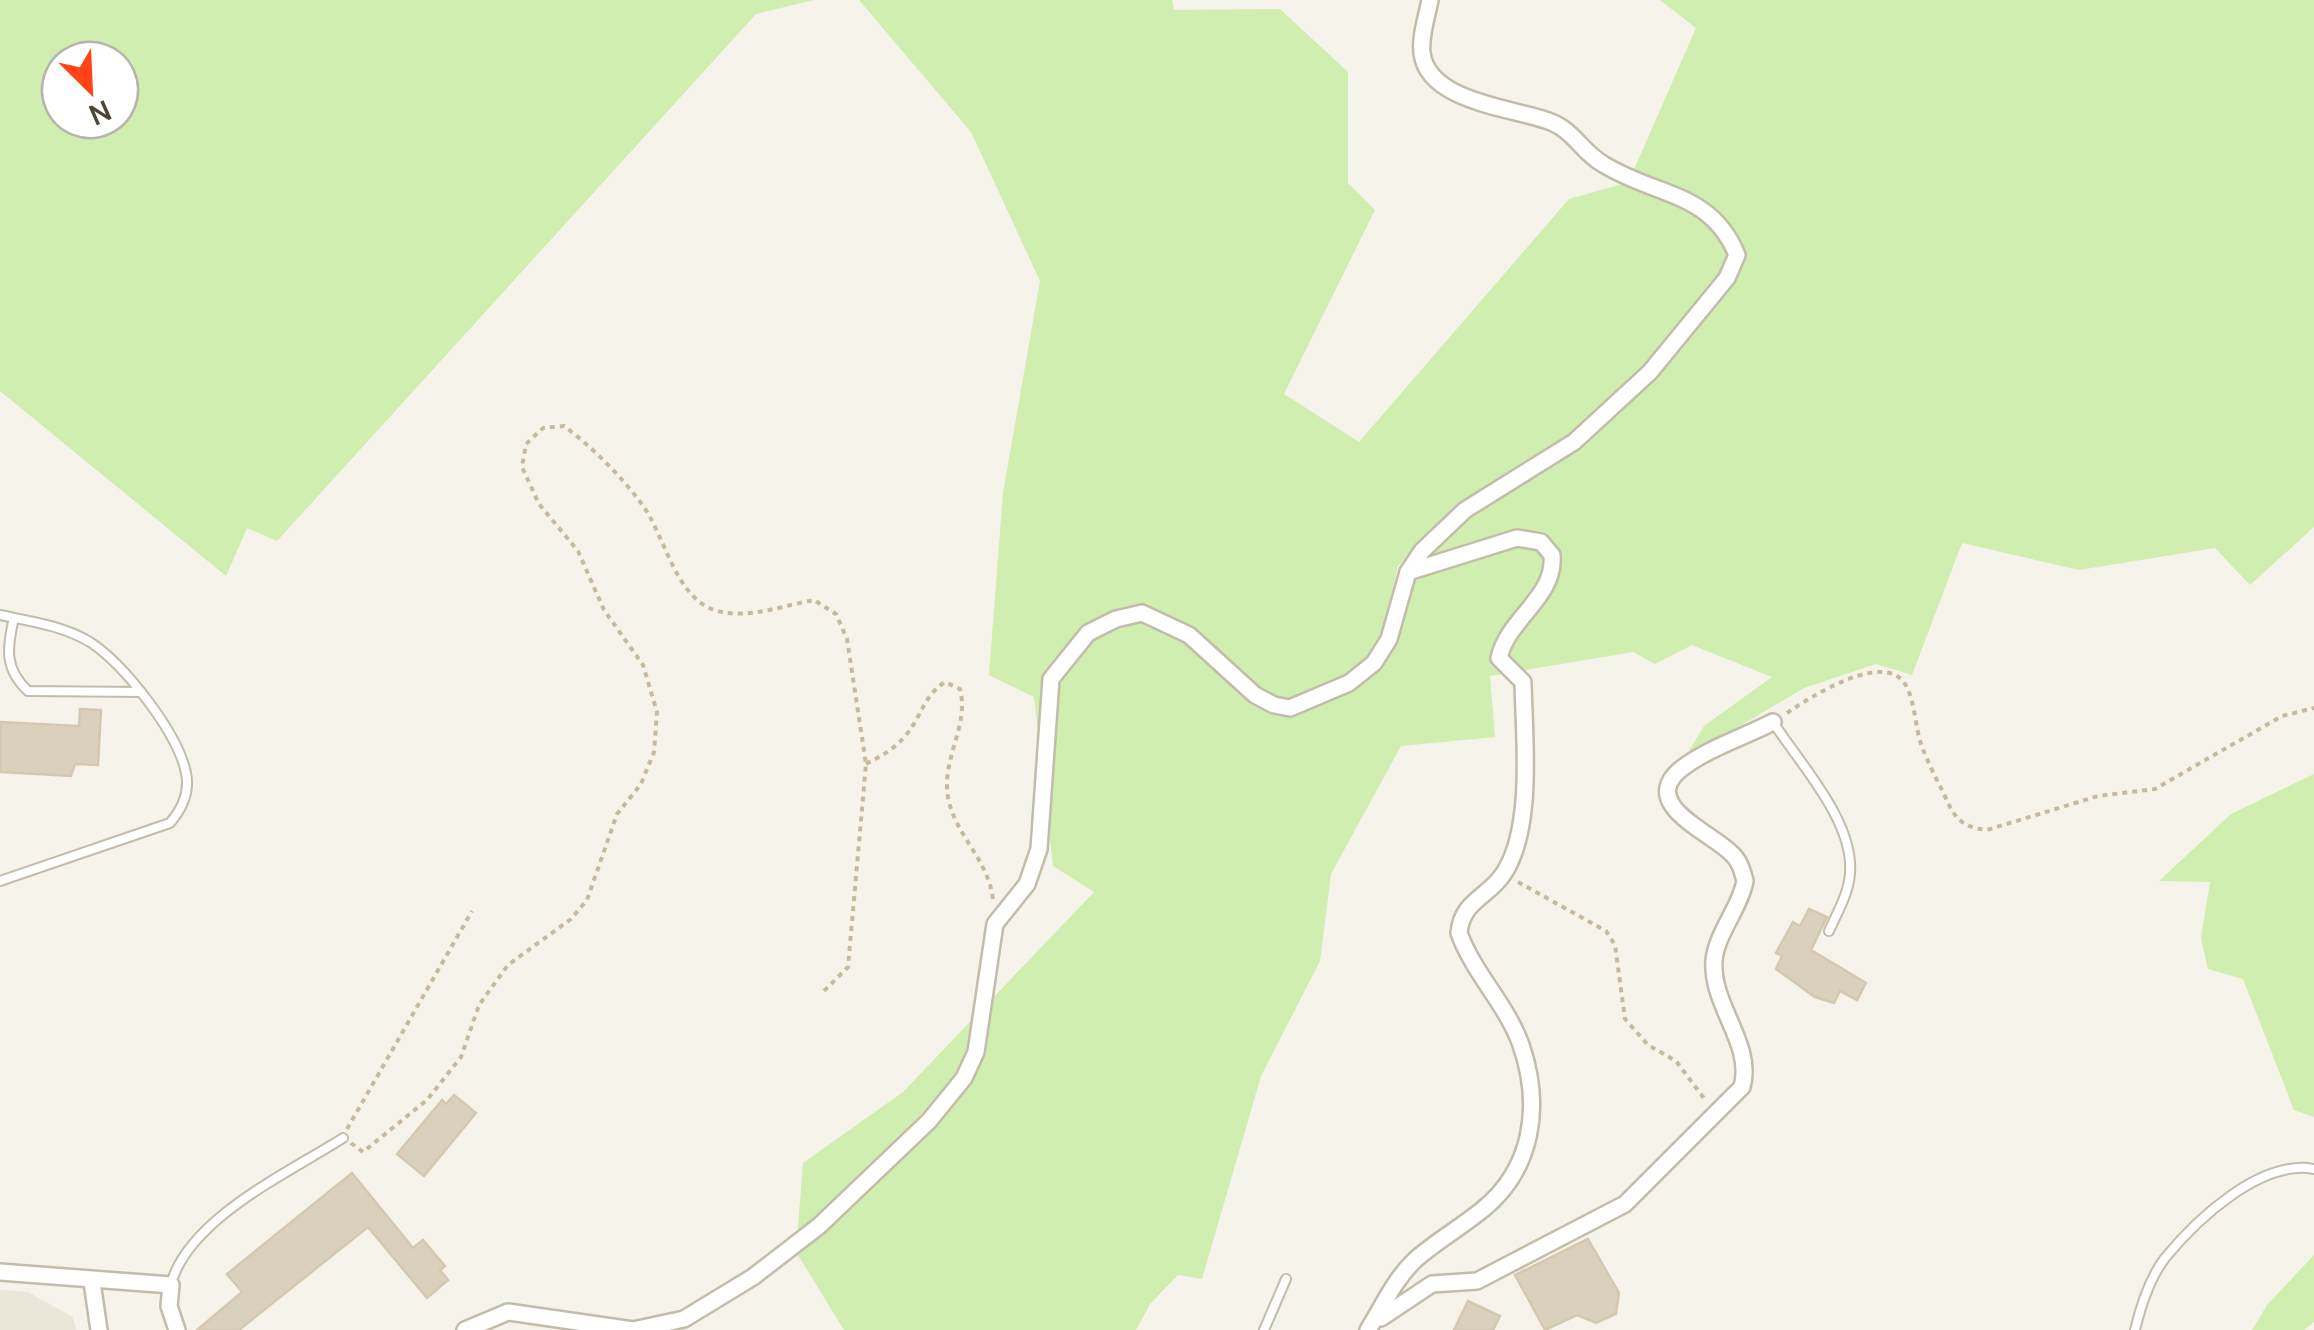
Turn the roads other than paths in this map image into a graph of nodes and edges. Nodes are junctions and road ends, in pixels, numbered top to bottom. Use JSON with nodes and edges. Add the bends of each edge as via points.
{"nodes":[{"id":1,"x":1430,"y":0,"type":"edge"},
{"id":2,"x":1408,"y":572,"type":"junction"},
{"id":3,"x":0,"y":615,"type":"edge"},
{"id":4,"x":14,"y":618,"type":"junction"},
{"id":5,"x":140,"y":692,"type":"junction"},
{"id":6,"x":1773,"y":722,"type":"joint"},
{"id":7,"x":0,"y":882,"type":"edge"},
{"id":8,"x":1829,"y":932,"type":"dead end"},
{"id":9,"x":342,"y":1138,"type":"road end"},
{"id":10,"x":2314,"y":1169,"type":"edge"},
{"id":11,"x":0,"y":1272,"type":"edge"},
{"id":12,"x":1286,"y":1279,"type":"dead end"},
{"id":13,"x":92,"y":1282,"type":"junction"},
{"id":14,"x":171,"y":1285,"type":"junction"},
{"id":15,"x":1370,"y":1329,"type":"edge"},
{"id":16,"x":99,"y":1330,"type":"edge"},
{"id":17,"x":177,"y":1330,"type":"edge"},
{"id":18,"x":465,"y":1330,"type":"edge"},
{"id":19,"x":1264,"y":1330,"type":"edge"},
{"id":20,"x":2135,"y":1330,"type":"edge"}],
"edges":[{"from":1,"to":2,"type":"street","via":[[1422,55],[1434,75],[1485,106],[1550,121],[1572,132],[1603,164],[1708,210],[1737,255],[1727,278],[1650,372],[1574,442],[1465,510]]},
{"from":2,"to":15,"type":"street","via":[[1517,538],[1541,542],[1552,555],[1550,582],[1514,623],[1499,658],[1523,682],[1528,788],[1504,874],[1466,909],[1459,932],[1522,1050],[1532,1095],[1531,1136],[1516,1176],[1413,1261]]},
{"from":2,"to":18,"type":"street","via":[[1389,639],[1374,663],[1349,683],[1290,708],[1255,695],[1190,636],[1142,613],[1088,634],[1051,678],[1039,848],[1028,884],[995,924],[984,1019],[964,1078],[886,1164],[753,1277],[684,1318],[634,1330],[508,1312]]},
{"from":3,"to":4,"type":"lane"},
{"from":4,"to":5,"type":"lane","via":[[91,642]]},
{"from":4,"to":5,"type":"lane","via":[[10,662],[28,691]]},
{"from":5,"to":7,"type":"lane","via":[[186,771],[180,811],[170,823]]},
{"from":6,"to":8,"type":"lane","via":[[1838,822],[1849,852],[1848,886]]},
{"from":6,"to":15,"type":"street","via":[[1682,768],[1666,788],[1677,812],[1732,853],[1745,881],[1714,957],[1717,994],[1747,1070],[1742,1087],[1625,1204],[1489,1276],[1432,1284]]},
{"from":9,"to":14,"type":"lane","via":[[240,1197],[174,1273]]},
{"from":10,"to":20,"type":"lane","via":[[2259,1176],[2203,1222],[2164,1259]]},
{"from":11,"to":13,"type":"street"},
{"from":12,"to":19,"type":"lane"},
{"from":13,"to":14,"type":"street"},
{"from":13,"to":16,"type":"street"},
{"from":14,"to":17,"type":"street"}]}
